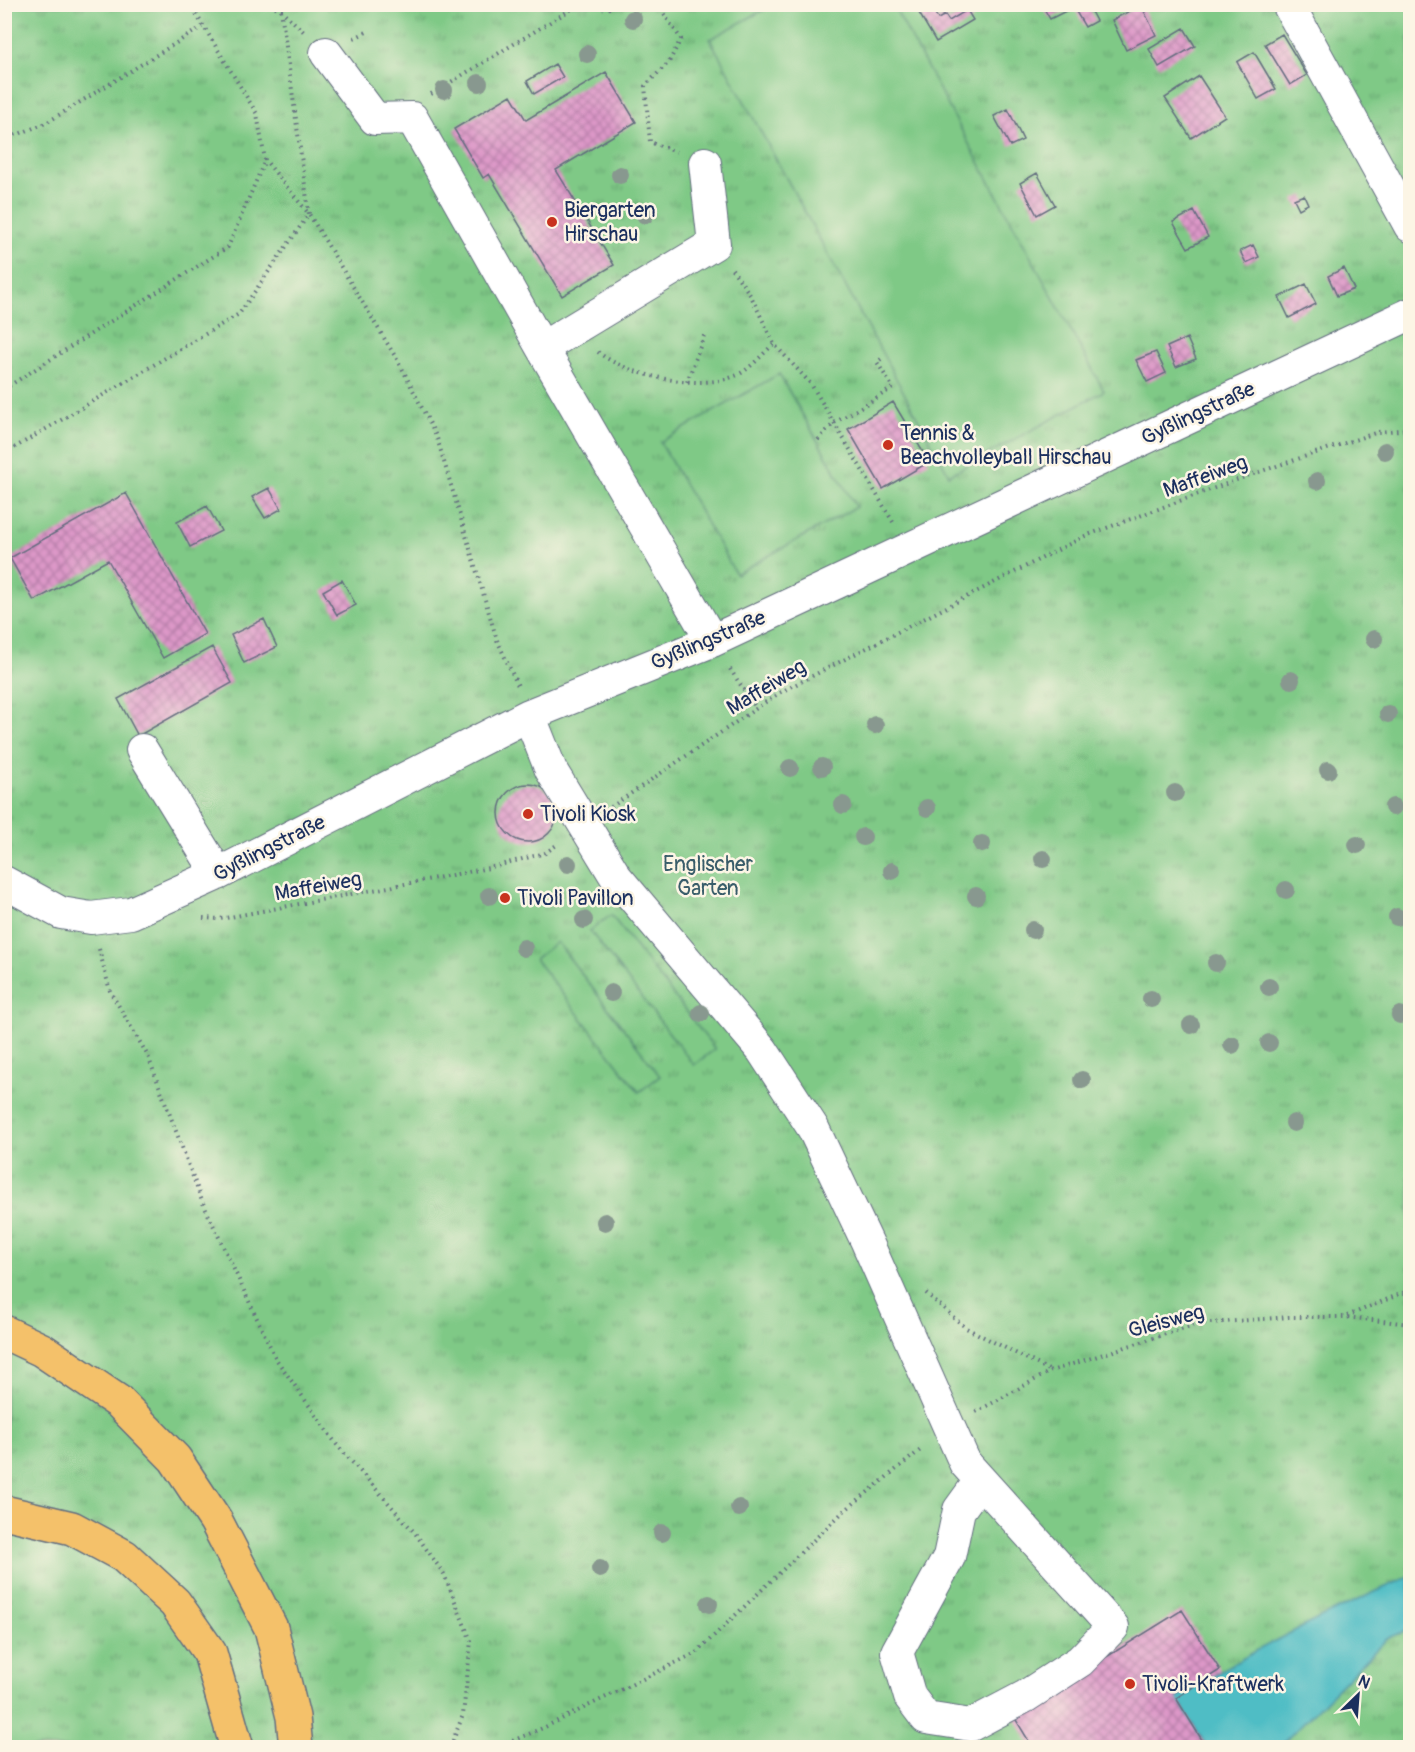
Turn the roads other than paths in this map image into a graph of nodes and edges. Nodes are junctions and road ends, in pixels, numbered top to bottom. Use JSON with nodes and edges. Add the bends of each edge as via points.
{"nodes":[{"id":1,"x":1288,"y":4,"type":"edge"},
{"id":2,"x":326,"y":53,"type":"dead end"},
{"id":3,"x":705,"y":163,"type":"road end"},
{"id":4,"x":1410,"y":226,"type":"edge"},
{"id":5,"x":1410,"y":314,"type":"edge"},
{"id":6,"x":542,"y":348,"type":"junction"},
{"id":7,"x":712,"y":640,"type":"junction"},
{"id":8,"x":529,"y":715,"type":"junction"},
{"id":9,"x":142,"y":750,"type":"dead end"},
{"id":10,"x":218,"y":874,"type":"junction"},
{"id":11,"x":4,"y":882,"type":"edge"},
{"id":12,"x":4,"y":1332,"type":"edge"},
{"id":13,"x":980,"y":1481,"type":"junction"},
{"id":14,"x":4,"y":1512,"type":"edge"},
{"id":15,"x":237,"y":1748,"type":"edge"},
{"id":16,"x":296,"y":1748,"type":"edge"}],
"edges":[{"from":1,"to":4,"type":"street"},
{"from":2,"to":6,"type":"street","via":[[375,119],[412,118]]},
{"from":3,"to":6,"type":"street","via":[[714,244]]},
{"from":5,"to":7,"type":"street","name":"Gyßlingstraße"},
{"from":6,"to":7,"type":"street"},
{"from":7,"to":8,"type":"street","name":"Gyßlingstraße"},
{"from":8,"to":10,"type":"street","name":"Gyßlingstraße"},
{"from":8,"to":13,"type":"street","via":[[551,770],[616,877],[762,1050],[813,1128],[948,1428],[965,1463]]},
{"from":9,"to":10,"type":"street"},
{"from":10,"to":11,"type":"street","name":"Gyßlingstraße","via":[[131,913],[91,918],[61,913]]},
{"from":12,"to":16,"type":"highway","via":[[42,1350],[119,1402],[175,1459],[216,1521],[271,1628],[293,1717]]},
{"from":13,"to":13,"type":"street","via":[[959,1510],[949,1557],[897,1652],[910,1697],[926,1718],[971,1725],[1080,1661],[1113,1628]]},
{"from":14,"to":15,"type":"highway","via":[[72,1528],[124,1556],[176,1602],[210,1653]]}]}
